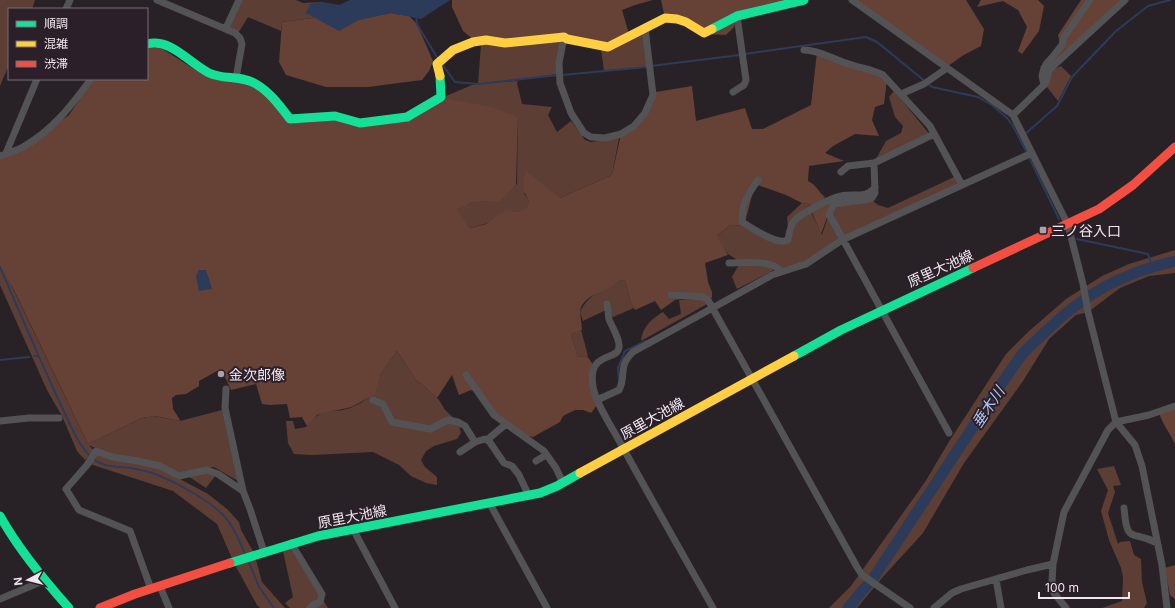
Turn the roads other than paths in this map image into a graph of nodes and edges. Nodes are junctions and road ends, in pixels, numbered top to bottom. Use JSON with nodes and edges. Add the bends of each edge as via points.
{"nodes":[{"id":1,"x":157,"y":0,"type":"edge"},
{"id":2,"x":239,"y":0,"type":"edge"},
{"id":3,"x":804,"y":0,"type":"edge"},
{"id":4,"x":852,"y":0,"type":"edge"},
{"id":5,"x":1090,"y":0,"type":"edge"},
{"id":6,"x":1125,"y":0,"type":"edge"},
{"id":7,"x":737,"y":16,"type":"junction"},
{"id":8,"x":226,"y":28,"type":"junction"},
{"id":9,"x":645,"y":28,"type":"junction"},
{"id":10,"x":564,"y":37,"type":"junction"},
{"id":11,"x":148,"y":44,"type":"edge"},
{"id":12,"x":804,"y":50,"type":"dead end"},
{"id":13,"x":947,"y":68,"type":"junction"},
{"id":14,"x":236,"y":78,"type":"junction"},
{"id":15,"x":37,"y":80,"type":"edge"},
{"id":16,"x":89,"y":80,"type":"edge"},
{"id":17,"x":1044,"y":85,"type":"junction"},
{"id":18,"x":733,"y":92,"type":"dead end"},
{"id":19,"x":901,"y":94,"type":"junction"},
{"id":20,"x":1013,"y":115,"type":"junction"},
{"id":21,"x":934,"y":134,"type":"junction"},
{"id":22,"x":1175,"y":147,"type":"edge"},
{"id":23,"x":1032,"y":153,"type":"junction"},
{"id":24,"x":3,"y":154,"type":"edge"},
{"id":25,"x":874,"y":163,"type":"junction"},
{"id":26,"x":841,"y":172,"type":"dead end"},
{"id":27,"x":758,"y":180,"type":"dead end"},
{"id":28,"x":962,"y":185,"type":"junction"},
{"id":29,"x":875,"y":187,"type":"junction"},
{"id":30,"x":1068,"y":225,"type":"junction"},
{"id":31,"x":842,"y":240,"type":"junction"},
{"id":32,"x":729,"y":263,"type":"dead end"},
{"id":33,"x":781,"y":272,"type":"junction"},
{"id":34,"x":671,"y":295,"type":"dead end"},
{"id":35,"x":607,"y":304,"type":"dead end"},
{"id":36,"x":713,"y":308,"type":"junction"},
{"id":37,"x":881,"y":310,"type":"junction"},
{"id":38,"x":466,"y":375,"type":"dead end"},
{"id":39,"x":753,"y":379,"type":"junction"},
{"id":40,"x":226,"y":389,"type":"dead end"},
{"id":41,"x":374,"y":400,"type":"dead end"},
{"id":42,"x":597,"y":400,"type":"junction"},
{"id":43,"x":1175,"y":406,"type":"edge"},
{"id":44,"x":59,"y":418,"type":"dead end"},
{"id":45,"x":0,"y":421,"type":"edge"},
{"id":46,"x":1116,"y":422,"type":"junction"},
{"id":47,"x":506,"y":424,"type":"junction"},
{"id":48,"x":949,"y":433,"type":"dead end"},
{"id":49,"x":486,"y":440,"type":"junction"},
{"id":50,"x":475,"y":442,"type":"junction"},
{"id":51,"x":624,"y":450,"type":"junction"},
{"id":52,"x":460,"y":452,"type":"dead end"},
{"id":53,"x":546,"y":456,"type":"junction"},
{"id":54,"x":536,"y":461,"type":"dead end"},
{"id":55,"x":563,"y":483,"type":"junction"},
{"id":56,"x":243,"y":491,"type":"junction"},
{"id":57,"x":529,"y":496,"type":"junction"},
{"id":58,"x":490,"y":504,"type":"junction"},
{"id":59,"x":1124,"y":508,"type":"dead end"},
{"id":60,"x":0,"y":516,"type":"edge"},
{"id":61,"x":353,"y":529,"type":"junction"},
{"id":62,"x":291,"y":543,"type":"junction"},
{"id":63,"x":1157,"y":543,"type":"junction"},
{"id":64,"x":264,"y":552,"type":"junction"},
{"id":65,"x":1053,"y":564,"type":"junction"},
{"id":66,"x":996,"y":579,"type":"junction"},
{"id":67,"x":43,"y":581,"type":"junction"},
{"id":68,"x":156,"y":587,"type":"junction"},
{"id":69,"x":0,"y":599,"type":"edge"},
{"id":70,"x":69,"y":608,"type":"edge"},
{"id":71,"x":100,"y":608,"type":"edge"},
{"id":72,"x":169,"y":608,"type":"edge"},
{"id":73,"x":310,"y":608,"type":"edge"},
{"id":74,"x":395,"y":608,"type":"edge"},
{"id":75,"x":547,"y":608,"type":"edge"},
{"id":76,"x":713,"y":608,"type":"edge"},
{"id":77,"x":910,"y":608,"type":"edge"},
{"id":78,"x":934,"y":608,"type":"edge"},
{"id":79,"x":1001,"y":608,"type":"edge"},
{"id":80,"x":1066,"y":608,"type":"edge"},
{"id":81,"x":1167,"y":608,"type":"edge"}],
"edges":[{"from":1,"to":8,"type":"street"},
{"from":2,"to":8,"type":"street"},
{"from":3,"to":7,"type":"main road"},
{"from":4,"to":13,"type":"street"},
{"from":5,"to":17,"type":"street","via":[[1064,37],[1062,45],[1044,68]]},
{"from":6,"to":17,"type":"street","via":[[1049,70]]},
{"from":7,"to":9,"type":"main road","via":[[704,33],[676,17],[665,18]]},
{"from":7,"to":18,"type":"street","via":[[746,80],[744,85]]},
{"from":8,"to":14,"type":"street","via":[[240,38],[242,44]]},
{"from":9,"to":10,"type":"main road","via":[[608,47]]},
{"from":9,"to":10,"type":"street","via":[[653,95],[645,113],[634,126],[621,134],[605,138],[591,137],[584,133],[571,113],[560,83],[559,64]]},
{"from":10,"to":14,"type":"main road","via":[[506,44],[485,40],[462,45],[437,64],[442,82],[439,99],[407,117],[360,123],[335,116],[290,119],[268,93],[250,81]]},
{"from":11,"to":14,"type":"main road","via":[[159,43],[167,46],[218,77]]},
{"from":12,"to":19,"type":"street","via":[[874,70]]},
{"from":13,"to":19,"type":"street","via":[[926,83]]},
{"from":13,"to":20,"type":"street"},
{"from":15,"to":24,"type":"street"},
{"from":16,"to":24,"type":"street","via":[[64,114],[54,123],[23,147]]},
{"from":17,"to":20,"type":"street"},
{"from":19,"to":21,"type":"street","via":[[930,126]]},
{"from":20,"to":23,"type":"street"},
{"from":21,"to":25,"type":"street"},
{"from":21,"to":28,"type":"street"},
{"from":22,"to":30,"type":"main road","name":"原里大池線","via":[[1114,200]]},
{"from":23,"to":28,"type":"street"},
{"from":23,"to":30,"type":"street"},
{"from":25,"to":26,"type":"street","via":[[848,166]]},
{"from":25,"to":29,"type":"street"},
{"from":27,"to":29,"type":"street","via":[[746,197],[742,222],[757,232],[784,242],[788,240],[795,220],[810,210],[840,196],[867,195]]},
{"from":28,"to":31,"type":"street"},
{"from":29,"to":31,"type":"street","via":[[872,198],[834,204],[829,214]]},
{"from":30,"to":37,"type":"main road","name":"原里大池線"},
{"from":30,"to":46,"type":"street"},
{"from":31,"to":33,"type":"street","via":[[806,264]]},
{"from":31,"to":37,"type":"street"},
{"from":32,"to":33,"type":"street","via":[[767,263],[775,265]]},
{"from":33,"to":36,"type":"street"},
{"from":34,"to":36,"type":"street","via":[[703,297]]},
{"from":35,"to":42,"type":"street","via":[[608,318],[619,343],[619,349],[595,365],[592,380]]},
{"from":36,"to":39,"type":"street"},
{"from":36,"to":42,"type":"street","via":[[633,352],[624,362],[619,390]]},
{"from":37,"to":39,"type":"main road","name":"原里大池線"},
{"from":37,"to":48,"type":"street"},
{"from":38,"to":47,"type":"street","via":[[494,415]]},
{"from":39,"to":51,"type":"main road","name":"原里大池線"},
{"from":39,"to":77,"type":"street","via":[[862,575]]},
{"from":40,"to":56,"type":"street","via":[[225,408]]},
{"from":41,"to":50,"type":"street","via":[[383,404],[392,422],[430,429],[448,420],[458,422],[465,426]]},
{"from":42,"to":51,"type":"street"},
{"from":43,"to":46,"type":"street"},
{"from":44,"to":45,"type":"street"},
{"from":46,"to":63,"type":"street","via":[[1135,445],[1142,466]]},
{"from":46,"to":65,"type":"street","via":[[1108,430],[1064,512]]},
{"from":47,"to":49,"type":"street"},
{"from":47,"to":53,"type":"street","via":[[544,451]]},
{"from":49,"to":50,"type":"street"},
{"from":49,"to":57,"type":"street","via":[[504,463],[512,466],[520,475]]},
{"from":50,"to":52,"type":"street"},
{"from":51,"to":55,"type":"main road","name":"原里大池線"},
{"from":51,"to":76,"type":"street"},
{"from":53,"to":54,"type":"street"},
{"from":53,"to":55,"type":"street","via":[[556,468]]},
{"from":55,"to":57,"type":"main road","name":"原里大池線"},
{"from":56,"to":64,"type":"street"},
{"from":56,"to":68,"type":"street","via":[[218,474],[207,470],[179,476],[160,466],[112,457],[96,451],[66,489],[79,510],[130,531]]},
{"from":57,"to":58,"type":"main road","name":"原里大池線"},
{"from":58,"to":61,"type":"main road","name":"原里大池線"},
{"from":58,"to":75,"type":"street"},
{"from":59,"to":63,"type":"street","via":[[1127,531],[1131,535],[1147,537]]},
{"from":60,"to":67,"type":"main road","via":[[28,563]]},
{"from":61,"to":62,"type":"main road","name":"原里大池線"},
{"from":61,"to":74,"type":"street"},
{"from":62,"to":64,"type":"main road","name":"原里大池線"},
{"from":62,"to":73,"type":"street","via":[[322,594],[320,602]]},
{"from":63,"to":81,"type":"street"},
{"from":64,"to":68,"type":"main road","name":"原里大池線"},
{"from":65,"to":66,"type":"street"},
{"from":65,"to":80,"type":"street","via":[[1054,593]]},
{"from":66,"to":78,"type":"street","via":[[952,593]]},
{"from":66,"to":79,"type":"street"},
{"from":67,"to":69,"type":"street"},
{"from":67,"to":70,"type":"main road"},
{"from":68,"to":71,"type":"main road","name":"原里大池線"},
{"from":68,"to":72,"type":"street"}]}
